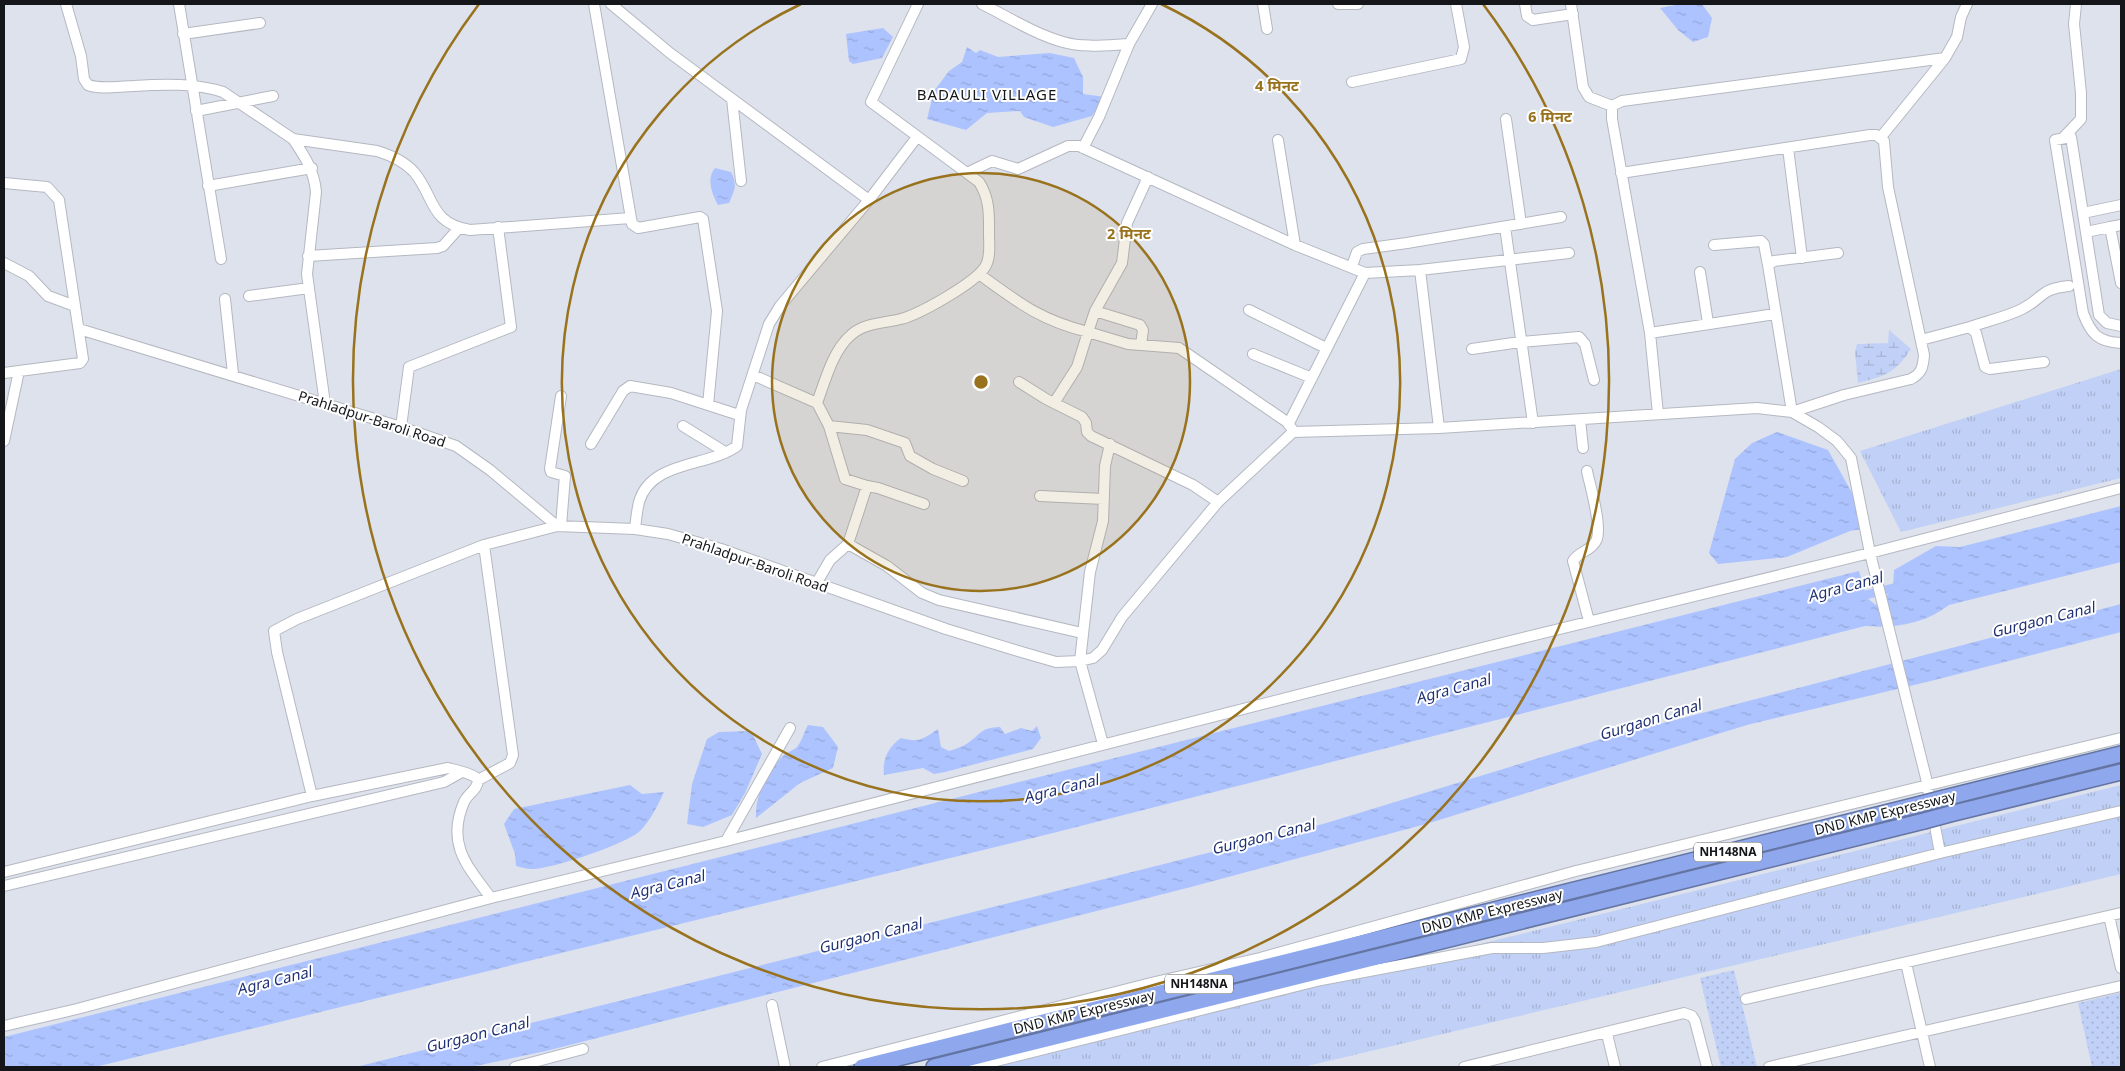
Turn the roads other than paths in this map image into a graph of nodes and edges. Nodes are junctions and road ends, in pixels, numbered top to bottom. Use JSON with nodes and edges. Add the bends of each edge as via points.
{"nodes":[{"id":1,"x":66,"y":4,"type":"edge"},
{"id":2,"x":179,"y":4,"type":"edge"},
{"id":3,"x":594,"y":4,"type":"edge"},
{"id":4,"x":611,"y":4,"type":"edge"},
{"id":5,"x":918,"y":4,"type":"edge"},
{"id":6,"x":1152,"y":4,"type":"edge"},
{"id":7,"x":1263,"y":4,"type":"edge"},
{"id":8,"x":1338,"y":4,"type":"edge"},
{"id":9,"x":1358,"y":4,"type":"edge"},
{"id":10,"x":1456,"y":4,"type":"edge"},
{"id":11,"x":1525,"y":4,"type":"edge"},
{"id":12,"x":1967,"y":4,"type":"edge"},
{"id":13,"x":2076,"y":4,"type":"edge"},
{"id":14,"x":987,"y":5,"type":"edge"},
{"id":15,"x":1572,"y":9,"type":"edge"},
{"id":16,"x":260,"y":23,"type":"dead end"},
{"id":17,"x":1267,"y":30,"type":"dead end"},
{"id":18,"x":184,"y":34,"type":"junction"},
{"id":19,"x":1129,"y":44,"type":"junction"},
{"id":20,"x":1945,"y":58,"type":"junction"},
{"id":21,"x":1352,"y":82,"type":"dead end"},
{"id":22,"x":192,"y":86,"type":"junction"},
{"id":23,"x":273,"y":96,"type":"dead end"},
{"id":24,"x":732,"y":98,"type":"junction"},
{"id":25,"x":239,"y":102,"type":"junction"},
{"id":26,"x":1612,"y":106,"type":"junction"},
{"id":27,"x":196,"y":111,"type":"junction"},
{"id":28,"x":1506,"y":119,"type":"dead end"},
{"id":29,"x":918,"y":137,"type":"junction"},
{"id":30,"x":1881,"y":137,"type":"junction"},
{"id":31,"x":2063,"y":138,"type":"junction"},
{"id":32,"x":293,"y":139,"type":"junction"},
{"id":33,"x":1278,"y":140,"type":"dead end"},
{"id":34,"x":1083,"y":148,"type":"junction"},
{"id":35,"x":1788,"y":148,"type":"junction"},
{"id":36,"x":312,"y":168,"type":"junction"},
{"id":37,"x":1621,"y":172,"type":"junction"},
{"id":38,"x":967,"y":173,"type":"junction"},
{"id":39,"x":1148,"y":177,"type":"junction"},
{"id":40,"x":741,"y":181,"type":"dead end"},
{"id":41,"x":4,"y":183,"type":"edge"},
{"id":42,"x":208,"y":186,"type":"junction"},
{"id":43,"x":869,"y":200,"type":"junction"},
{"id":44,"x":2121,"y":205,"type":"edge"},
{"id":45,"x":2083,"y":213,"type":"junction"},
{"id":46,"x":1561,"y":217,"type":"dead end"},
{"id":47,"x":630,"y":218,"type":"junction"},
{"id":48,"x":1521,"y":224,"type":"junction"},
{"id":49,"x":2121,"y":225,"type":"edge"},
{"id":50,"x":1505,"y":227,"type":"junction"},
{"id":51,"x":2110,"y":227,"type":"junction"},
{"id":52,"x":459,"y":228,"type":"junction"},
{"id":53,"x":498,"y":228,"type":"junction"},
{"id":54,"x":2086,"y":232,"type":"junction"},
{"id":55,"x":1294,"y":245,"type":"junction"},
{"id":56,"x":1714,"y":245,"type":"dead end"},
{"id":57,"x":1569,"y":253,"type":"dead end"},
{"id":58,"x":1838,"y":253,"type":"dead end"},
{"id":59,"x":308,"y":256,"type":"junction"},
{"id":60,"x":1802,"y":258,"type":"junction"},
{"id":61,"x":221,"y":259,"type":"dead end"},
{"id":62,"x":1509,"y":260,"type":"junction"},
{"id":63,"x":4,"y":263,"type":"edge"},
{"id":64,"x":1768,"y":265,"type":"junction"},
{"id":65,"x":1352,"y":266,"type":"junction"},
{"id":66,"x":1420,"y":270,"type":"junction"},
{"id":67,"x":1700,"y":272,"type":"dead end"},
{"id":68,"x":1364,"y":273,"type":"junction"},
{"id":69,"x":979,"y":274,"type":"junction"},
{"id":70,"x":2121,"y":283,"type":"edge"},
{"id":71,"x":2070,"y":286,"type":"dead end"},
{"id":72,"x":309,"y":288,"type":"junction"},
{"id":73,"x":249,"y":296,"type":"dead end"},
{"id":74,"x":225,"y":300,"type":"dead end"},
{"id":75,"x":76,"y":306,"type":"junction"},
{"id":76,"x":1249,"y":310,"type":"dead end"},
{"id":77,"x":1095,"y":311,"type":"junction"},
{"id":78,"x":1775,"y":314,"type":"junction"},
{"id":79,"x":1708,"y":323,"type":"junction"},
{"id":80,"x":2107,"y":323,"type":"junction"},
{"id":81,"x":2121,"y":326,"type":"edge"},
{"id":82,"x":1970,"y":327,"type":"junction"},
{"id":83,"x":79,"y":329,"type":"junction"},
{"id":84,"x":1088,"y":332,"type":"junction"},
{"id":85,"x":1650,"y":333,"type":"junction"},
{"id":86,"x":2099,"y":339,"type":"junction"},
{"id":87,"x":1921,"y":340,"type":"junction"},
{"id":88,"x":1520,"y":342,"type":"junction"},
{"id":89,"x":2121,"y":343,"type":"edge"},
{"id":90,"x":1141,"y":345,"type":"junction"},
{"id":91,"x":1326,"y":348,"type":"junction"},
{"id":92,"x":1472,"y":349,"type":"dead end"},
{"id":93,"x":1253,"y":354,"type":"dead end"},
{"id":94,"x":2044,"y":362,"type":"dead end"},
{"id":95,"x":19,"y":371,"type":"junction"},
{"id":96,"x":4,"y":373,"type":"edge"},
{"id":97,"x":233,"y":374,"type":"junction"},
{"id":98,"x":753,"y":375,"type":"junction"},
{"id":99,"x":1312,"y":378,"type":"junction"},
{"id":100,"x":1594,"y":380,"type":"dead end"},
{"id":101,"x":1019,"y":382,"type":"dead end"},
{"id":102,"x":561,"y":396,"type":"dead end"},
{"id":103,"x":817,"y":403,"type":"junction"},
{"id":104,"x":1054,"y":403,"type":"junction"},
{"id":105,"x":325,"y":404,"type":"junction"},
{"id":106,"x":708,"y":405,"type":"junction"},
{"id":107,"x":1792,"y":412,"type":"junction"},
{"id":108,"x":1658,"y":414,"type":"junction"},
{"id":109,"x":739,"y":415,"type":"junction"},
{"id":110,"x":1580,"y":420,"type":"junction"},
{"id":111,"x":1533,"y":423,"type":"junction"},
{"id":112,"x":683,"y":426,"type":"dead end"},
{"id":113,"x":829,"y":426,"type":"junction"},
{"id":114,"x":401,"y":427,"type":"junction"},
{"id":115,"x":1291,"y":428,"type":"junction"},
{"id":116,"x":1440,"y":428,"type":"junction"},
{"id":117,"x":5,"y":434,"type":"edge"},
{"id":118,"x":591,"y":444,"type":"dead end"},
{"id":119,"x":1110,"y":444,"type":"junction"},
{"id":120,"x":1584,"y":448,"type":"dead end"},
{"id":121,"x":725,"y":452,"type":"junction"},
{"id":122,"x":1587,"y":471,"type":"dead end"},
{"id":123,"x":963,"y":481,"type":"dead end"},
{"id":124,"x":867,"y":486,"type":"junction"},
{"id":125,"x":2121,"y":488,"type":"edge"},
{"id":126,"x":1040,"y":496,"type":"dead end"},
{"id":127,"x":1104,"y":499,"type":"junction"},
{"id":128,"x":1218,"y":502,"type":"junction"},
{"id":129,"x":924,"y":504,"type":"dead end"},
{"id":130,"x":559,"y":526,"type":"junction"},
{"id":131,"x":635,"y":529,"type":"junction"},
{"id":132,"x":848,"y":544,"type":"junction"},
{"id":133,"x":484,"y":545,"type":"junction"},
{"id":134,"x":1871,"y":556,"type":"junction"},
{"id":135,"x":816,"y":584,"type":"junction"},
{"id":136,"x":1589,"y":621,"type":"junction"},
{"id":137,"x":1082,"y":633,"type":"junction"},
{"id":138,"x":1080,"y":661,"type":"junction"},
{"id":139,"x":790,"y":728,"type":"dead end"},
{"id":140,"x":2121,"y":738,"type":"edge"},
{"id":141,"x":1103,"y":744,"type":"junction"},
{"id":142,"x":2121,"y":754,"type":"edge"},
{"id":143,"x":2121,"y":772,"type":"edge"},
{"id":144,"x":460,"y":773,"type":"junction"},
{"id":145,"x":478,"y":780,"type":"junction"},
{"id":146,"x":1927,"y":781,"type":"junction"},
{"id":147,"x":312,"y":796,"type":"junction"},
{"id":148,"x":2121,"y":810,"type":"edge"},
{"id":149,"x":726,"y":841,"type":"junction"},
{"id":150,"x":1940,"y":853,"type":"junction"},
{"id":151,"x":4,"y":872,"type":"edge"},
{"id":152,"x":4,"y":886,"type":"edge"},
{"id":153,"x":491,"y":898,"type":"junction"},
{"id":154,"x":2121,"y":913,"type":"edge"},
{"id":155,"x":2109,"y":916,"type":"junction"},
{"id":156,"x":1906,"y":962,"type":"junction"},
{"id":157,"x":2121,"y":968,"type":"edge"},
{"id":158,"x":2121,"y":986,"type":"edge"},
{"id":159,"x":1746,"y":999,"type":"dead end"},
{"id":160,"x":772,"y":1005,"type":"dead end"},
{"id":161,"x":4,"y":1026,"type":"edge"},
{"id":162,"x":1922,"y":1032,"type":"junction"},
{"id":163,"x":1607,"y":1034,"type":"junction"},
{"id":164,"x":583,"y":1050,"type":"dead end"},
{"id":165,"x":515,"y":1067,"type":"edge"},
{"id":166,"x":785,"y":1067,"type":"edge"},
{"id":167,"x":822,"y":1067,"type":"edge"},
{"id":168,"x":862,"y":1067,"type":"edge"},
{"id":169,"x":934,"y":1067,"type":"edge"},
{"id":170,"x":972,"y":1067,"type":"edge"},
{"id":171,"x":1464,"y":1067,"type":"edge"},
{"id":172,"x":1614,"y":1067,"type":"edge"},
{"id":173,"x":1707,"y":1067,"type":"edge"},
{"id":174,"x":1769,"y":1067,"type":"edge"},
{"id":175,"x":1930,"y":1067,"type":"edge"}],
"edges":[{"from":1,"to":22,"type":"street","via":[[88,85],[100,88]]},
{"from":2,"to":18,"type":"street"},
{"from":3,"to":47,"type":"street"},
{"from":4,"to":24,"type":"street"},
{"from":5,"to":29,"type":"street","via":[[871,101]]},
{"from":6,"to":19,"type":"street"},
{"from":7,"to":17,"type":"street"},
{"from":8,"to":9,"type":"street"},
{"from":10,"to":21,"type":"street","via":[[1464,47],[1461,59]]},
{"from":11,"to":15,"type":"street","via":[[1527,16],[1533,20]]},
{"from":12,"to":20,"type":"street","via":[[1957,37]]},
{"from":13,"to":31,"type":"street","via":[[2074,24],[2081,119]]},
{"from":14,"to":19,"type":"street","via":[[1023,26],[1062,42]]},
{"from":15,"to":26,"type":"street","via":[[1583,86],[1589,97]]},
{"from":16,"to":18,"type":"street"},
{"from":18,"to":22,"type":"street"},
{"from":19,"to":34,"type":"street"},
{"from":20,"to":26,"type":"street","via":[[1622,101]]},
{"from":20,"to":30,"type":"street"},
{"from":22,"to":25,"type":"street","via":[[224,92]]},
{"from":22,"to":27,"type":"street"},
{"from":23,"to":25,"type":"street"},
{"from":24,"to":40,"type":"street"},
{"from":24,"to":43,"type":"street"},
{"from":25,"to":27,"type":"street"},
{"from":25,"to":32,"type":"street"},
{"from":26,"to":37,"type":"street"},
{"from":27,"to":42,"type":"street"},
{"from":28,"to":48,"type":"street"},
{"from":29,"to":38,"type":"street"},
{"from":29,"to":43,"type":"street"},
{"from":30,"to":35,"type":"street","via":[[1870,135]]},
{"from":30,"to":87,"type":"street","via":[[1888,187]]},
{"from":31,"to":45,"type":"street"},
{"from":31,"to":86,"type":"street","via":[[2083,314],[2089,329]]},
{"from":32,"to":36,"type":"street"},
{"from":32,"to":52,"type":"street","via":[[377,151],[401,161],[414,172],[434,211]]},
{"from":33,"to":55,"type":"street"},
{"from":34,"to":38,"type":"street","via":[[1068,146],[1018,169],[992,161]]},
{"from":34,"to":39,"type":"street"},
{"from":35,"to":37,"type":"street"},
{"from":35,"to":60,"type":"street"},
{"from":36,"to":42,"type":"street"},
{"from":36,"to":59,"type":"street","via":[[316,192]]},
{"from":37,"to":85,"type":"street"},
{"from":38,"to":69,"type":"street","via":[[984,190],[989,213],[988,258]]},
{"from":39,"to":55,"type":"street"},
{"from":39,"to":77,"type":"street","via":[[1128,222],[1122,264]]},
{"from":41,"to":75,"type":"street","via":[[47,187],[58,200]]},
{"from":42,"to":61,"type":"street"},
{"from":43,"to":98,"type":"street","via":[[780,306],[769,324]]},
{"from":44,"to":45,"type":"street"},
{"from":45,"to":54,"type":"street"},
{"from":46,"to":48,"type":"street"},
{"from":47,"to":53,"type":"street"},
{"from":47,"to":106,"type":"street","via":[[638,228],[703,219],[717,311]]},
{"from":48,"to":50,"type":"street"},
{"from":49,"to":51,"type":"street"},
{"from":50,"to":62,"type":"street"},
{"from":50,"to":65,"type":"street","via":[[1360,249]]},
{"from":51,"to":54,"type":"street"},
{"from":51,"to":70,"type":"street"},
{"from":52,"to":53,"type":"street"},
{"from":52,"to":59,"type":"street","via":[[443,246],[437,248]]},
{"from":53,"to":114,"type":"street","via":[[511,326],[409,367]]},
{"from":54,"to":80,"type":"street","via":[[2099,315]]},
{"from":55,"to":65,"type":"street"},
{"from":56,"to":64,"type":"street","via":[[1761,241]]},
{"from":57,"to":62,"type":"street"},
{"from":58,"to":60,"type":"street"},
{"from":59,"to":72,"type":"street"},
{"from":60,"to":64,"type":"street","via":[[1774,261]]},
{"from":62,"to":66,"type":"street"},
{"from":62,"to":88,"type":"street"},
{"from":63,"to":75,"type":"street","via":[[29,276],[48,296]]},
{"from":64,"to":78,"type":"street"},
{"from":65,"to":68,"type":"street"},
{"from":66,"to":68,"type":"street"},
{"from":66,"to":116,"type":"street"},
{"from":67,"to":79,"type":"street"},
{"from":68,"to":91,"type":"street"},
{"from":69,"to":84,"type":"street","via":[[1037,315]]},
{"from":69,"to":103,"type":"street","via":[[920,313],[866,326],[851,334],[832,366]]},
{"from":71,"to":82,"type":"street","via":[[2046,290],[2022,309]]},
{"from":72,"to":73,"type":"street"},
{"from":72,"to":105,"type":"street"},
{"from":74,"to":97,"type":"street"},
{"from":75,"to":83,"type":"street"},
{"from":76,"to":91,"type":"street"},
{"from":77,"to":84,"type":"street"},
{"from":77,"to":90,"type":"street","via":[[1142,326]]},
{"from":78,"to":79,"type":"street"},
{"from":78,"to":107,"type":"street"},
{"from":79,"to":85,"type":"street"},
{"from":80,"to":81,"type":"street"},
{"from":80,"to":86,"type":"street"},
{"from":82,"to":87,"type":"street"},
{"from":82,"to":94,"type":"street","via":[[1976,333],[1985,367],[1990,370]]},
{"from":83,"to":95,"type":"street","via":[[83,362]]},
{"from":83,"to":97,"type":"street","name":"Prahladpur-Baroli Road"},
{"from":84,"to":90,"type":"street"},
{"from":84,"to":104,"type":"street","via":[[1077,367]]},
{"from":85,"to":108,"type":"street"},
{"from":86,"to":89,"type":"street"},
{"from":87,"to":107,"type":"street","via":[[1923,367],[1911,379]]},
{"from":88,"to":92,"type":"street"},
{"from":88,"to":100,"type":"street","via":[[1579,337],[1585,344]]},
{"from":88,"to":111,"type":"street"},
{"from":90,"to":115,"type":"street","via":[[1174,347],[1184,351]]},
{"from":91,"to":99,"type":"street"},
{"from":93,"to":99,"type":"street"},
{"from":95,"to":96,"type":"street"},
{"from":95,"to":117,"type":"street"},
{"from":97,"to":105,"type":"street","name":"Prahladpur-Baroli Road"},
{"from":98,"to":103,"type":"street"},
{"from":98,"to":109,"type":"street"},
{"from":99,"to":115,"type":"street"},
{"from":101,"to":104,"type":"street"},
{"from":102,"to":130,"type":"street","via":[[550,469],[565,476]]},
{"from":103,"to":113,"type":"street"},
{"from":104,"to":119,"type":"street","via":[[1082,417],[1089,435]]},
{"from":105,"to":114,"type":"street","name":"Prahladpur-Baroli Road"},
{"from":106,"to":109,"type":"street"},
{"from":106,"to":118,"type":"street","via":[[671,393],[630,386]]},
{"from":107,"to":108,"type":"street","via":[[1757,408]]},
{"from":107,"to":134,"type":"street","via":[[1818,426],[1851,458]]},
{"from":108,"to":110,"type":"street"},
{"from":109,"to":121,"type":"street","via":[[738,445]]},
{"from":110,"to":111,"type":"street"},
{"from":110,"to":120,"type":"street"},
{"from":111,"to":116,"type":"street"},
{"from":112,"to":121,"type":"street"},
{"from":113,"to":123,"type":"street","via":[[867,430],[905,443],[910,456]]},
{"from":113,"to":124,"type":"street","via":[[845,479]]},
{"from":114,"to":130,"type":"street","name":"Prahladpur-Baroli Road","via":[[456,446]]},
{"from":115,"to":116,"type":"street"},
{"from":115,"to":128,"type":"street"},
{"from":119,"to":127,"type":"street","via":[[1105,466]]},
{"from":119,"to":128,"type":"street","via":[[1193,485]]},
{"from":121,"to":131,"type":"street","via":[[670,470],[654,481],[639,502]]},
{"from":122,"to":136,"type":"street","via":[[1598,533],[1592,546],[1574,562]]},
{"from":124,"to":129,"type":"street"},
{"from":124,"to":132,"type":"street"},
{"from":125,"to":134,"type":"street"},
{"from":126,"to":127,"type":"street"},
{"from":127,"to":137,"type":"street","via":[[1102,527],[1090,572]]},
{"from":128,"to":138,"type":"street","via":[[1122,617],[1102,650],[1093,658]]},
{"from":130,"to":131,"type":"street","name":"Prahladpur-Baroli Road"},
{"from":130,"to":133,"type":"street"},
{"from":131,"to":135,"type":"street","name":"Prahladpur-Baroli Road","via":[[668,534],[721,549]]},
{"from":132,"to":135,"type":"street","via":[[830,560]]},
{"from":132,"to":137,"type":"street","via":[[887,566],[922,593],[939,600]]},
{"from":133,"to":145,"type":"street","via":[[513,755],[510,763]]},
{"from":133,"to":147,"type":"street","via":[[296,619],[274,631]]},
{"from":134,"to":136,"type":"street"},
{"from":134,"to":146,"type":"street"},
{"from":135,"to":138,"type":"street","name":"Prahladpur-Baroli Road","via":[[1018,652],[1056,662]]},
{"from":136,"to":141,"type":"street"},
{"from":137,"to":138,"type":"street"},
{"from":138,"to":141,"type":"street"},
{"from":139,"to":149,"type":"street"},
{"from":140,"to":146,"type":"street"},
{"from":141,"to":149,"type":"street"},
{"from":142,"to":168,"type":"highway","name":"DND KMP Expressway","number":"NH148NA","bridge":true},
{"from":143,"to":169,"type":"highway","name":"DND KMP Expressway","number":"NH148NA","bridge":true},
{"from":144,"to":145,"type":"street","via":[[472,774]]},
{"from":144,"to":147,"type":"street","via":[[448,768],[440,769]]},
{"from":144,"to":152,"type":"street","via":[[444,782]]},
{"from":145,"to":153,"type":"street","via":[[461,812],[458,836],[469,870]]},
{"from":146,"to":150,"type":"street"},
{"from":146,"to":167,"type":"street","via":[[1576,871],[1260,958]]},
{"from":147,"to":151,"type":"street"},
{"from":148,"to":150,"type":"street"},
{"from":149,"to":153,"type":"street"},
{"from":150,"to":170,"type":"street","via":[[1596,942],[1543,948],[1492,948],[1321,980]]},
{"from":153,"to":161,"type":"street"},
{"from":154,"to":155,"type":"street"},
{"from":155,"to":156,"type":"street"},
{"from":155,"to":157,"type":"street"},
{"from":156,"to":159,"type":"street"},
{"from":156,"to":162,"type":"street"},
{"from":158,"to":162,"type":"street"},
{"from":160,"to":166,"type":"street"},
{"from":162,"to":174,"type":"street"},
{"from":162,"to":175,"type":"street"},
{"from":163,"to":171,"type":"street"},
{"from":163,"to":172,"type":"street"},
{"from":163,"to":173,"type":"street","via":[[1688,1014],[1695,1021]]},
{"from":164,"to":165,"type":"street"}]}
